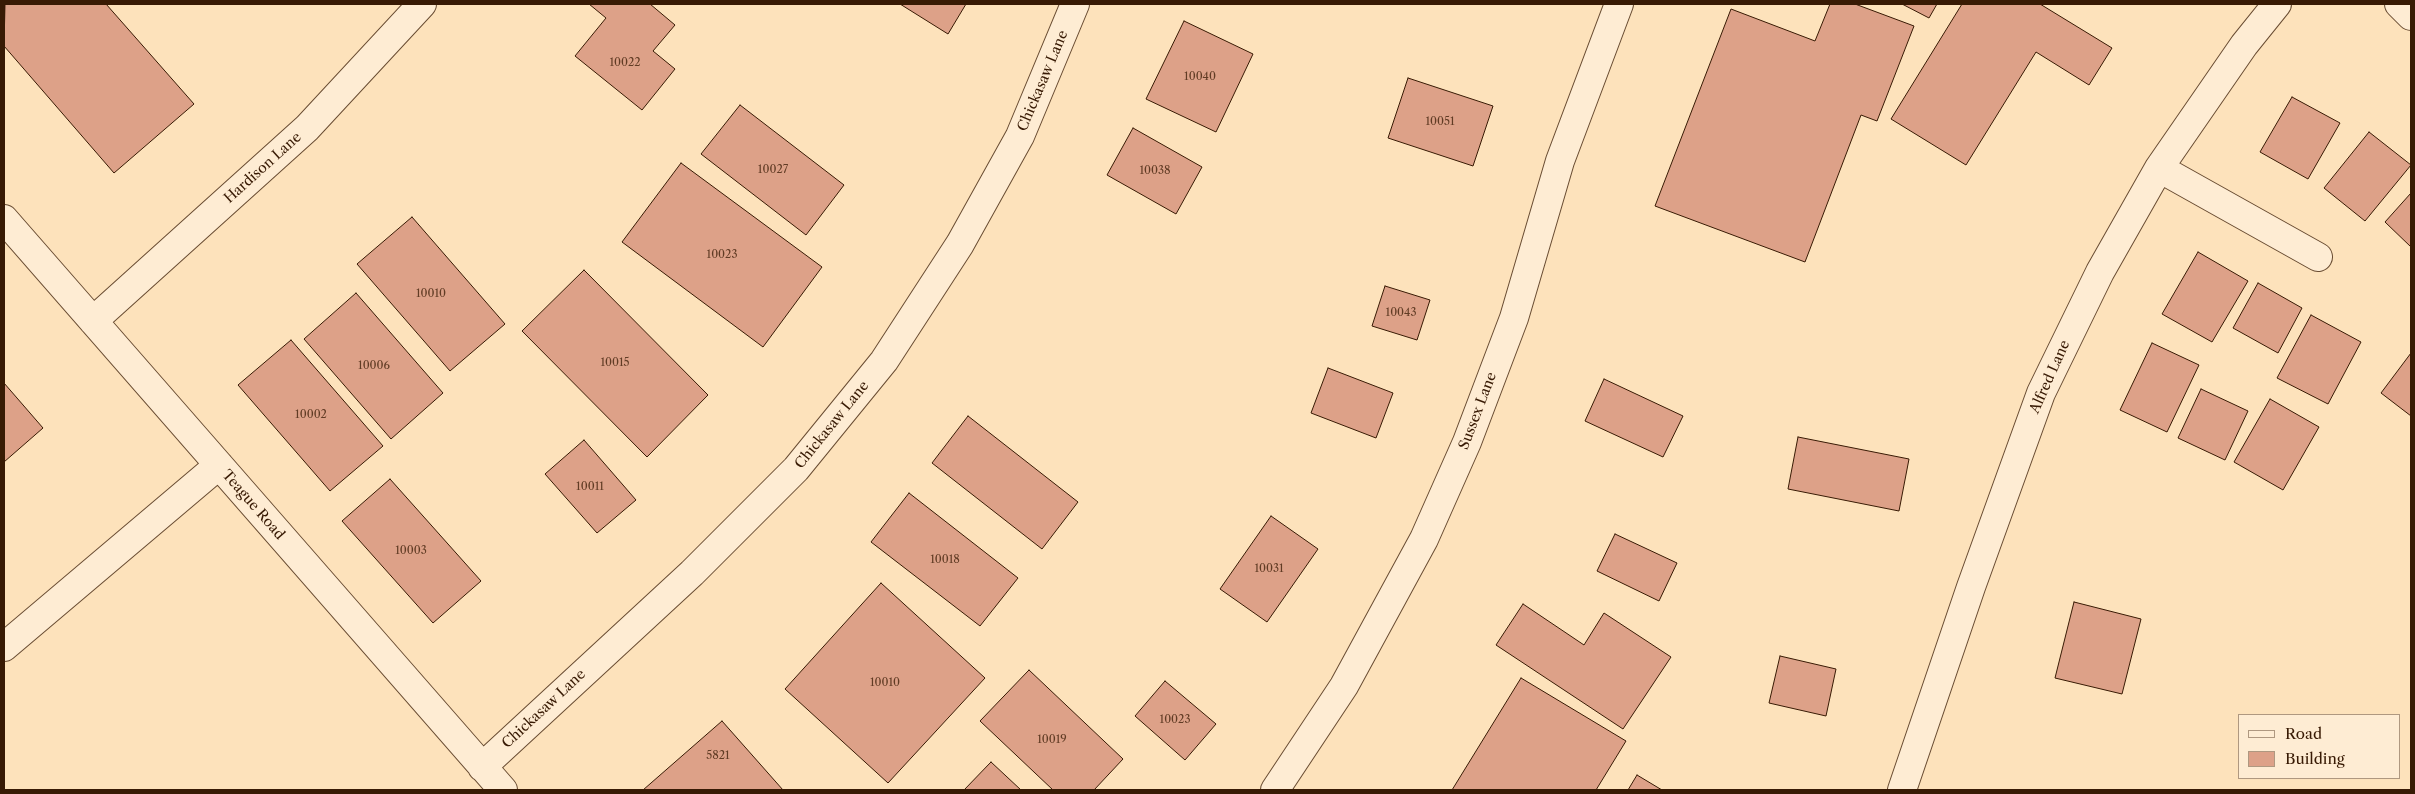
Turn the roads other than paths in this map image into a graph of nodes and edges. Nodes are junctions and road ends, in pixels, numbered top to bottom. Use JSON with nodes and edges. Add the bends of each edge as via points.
{"nodes":[{"id":1,"x":422,"y":4,"type":"edge"},
{"id":2,"x":1075,"y":4,"type":"edge"},
{"id":3,"x":1619,"y":4,"type":"edge"},
{"id":4,"x":2278,"y":4,"type":"edge"},
{"id":5,"x":2399,"y":4,"type":"edge"},
{"id":6,"x":2411,"y":16,"type":"edge"},
{"id":7,"x":2159,"y":168,"type":"junction"},
{"id":8,"x":4,"y":219,"type":"edge"},
{"id":9,"x":2318,"y":257,"type":"dead end"},
{"id":10,"x":93,"y":321,"type":"junction"},
{"id":11,"x":219,"y":465,"type":"junction"},
{"id":12,"x":4,"y":647,"type":"edge"},
{"id":13,"x":482,"y":766,"type":"junction"},
{"id":14,"x":503,"y":790,"type":"edge"},
{"id":15,"x":1275,"y":790,"type":"edge"},
{"id":16,"x":1902,"y":790,"type":"edge"}],
"edges":[{"from":1,"to":10,"type":"street","name":"Hardison Lane","via":[[307,128]]},
{"from":2,"to":13,"type":"street","name":"Chickasaw Lane","via":[[1020,136],[960,244],[884,361],[796,469],[692,573]]},
{"from":3,"to":15,"type":"street","name":"Sussex Lane","via":[[1560,161],[1514,318],[1467,442],[1424,539],[1344,686]]},
{"from":4,"to":7,"type":"street","name":"Alfred Lane","via":[[2244,45]]},
{"from":5,"to":6,"type":"street"},
{"from":7,"to":9,"type":"street"},
{"from":7,"to":16,"type":"street","name":"Alfred Lane","via":[[2100,272],[2041,394]]},
{"from":8,"to":10,"type":"street","name":"Teague Road"},
{"from":10,"to":11,"type":"street","name":"Teague Road"},
{"from":11,"to":12,"type":"street"},
{"from":11,"to":13,"type":"street","name":"Teague Road"},
{"from":13,"to":14,"type":"street","name":"Teague Road"}]}
